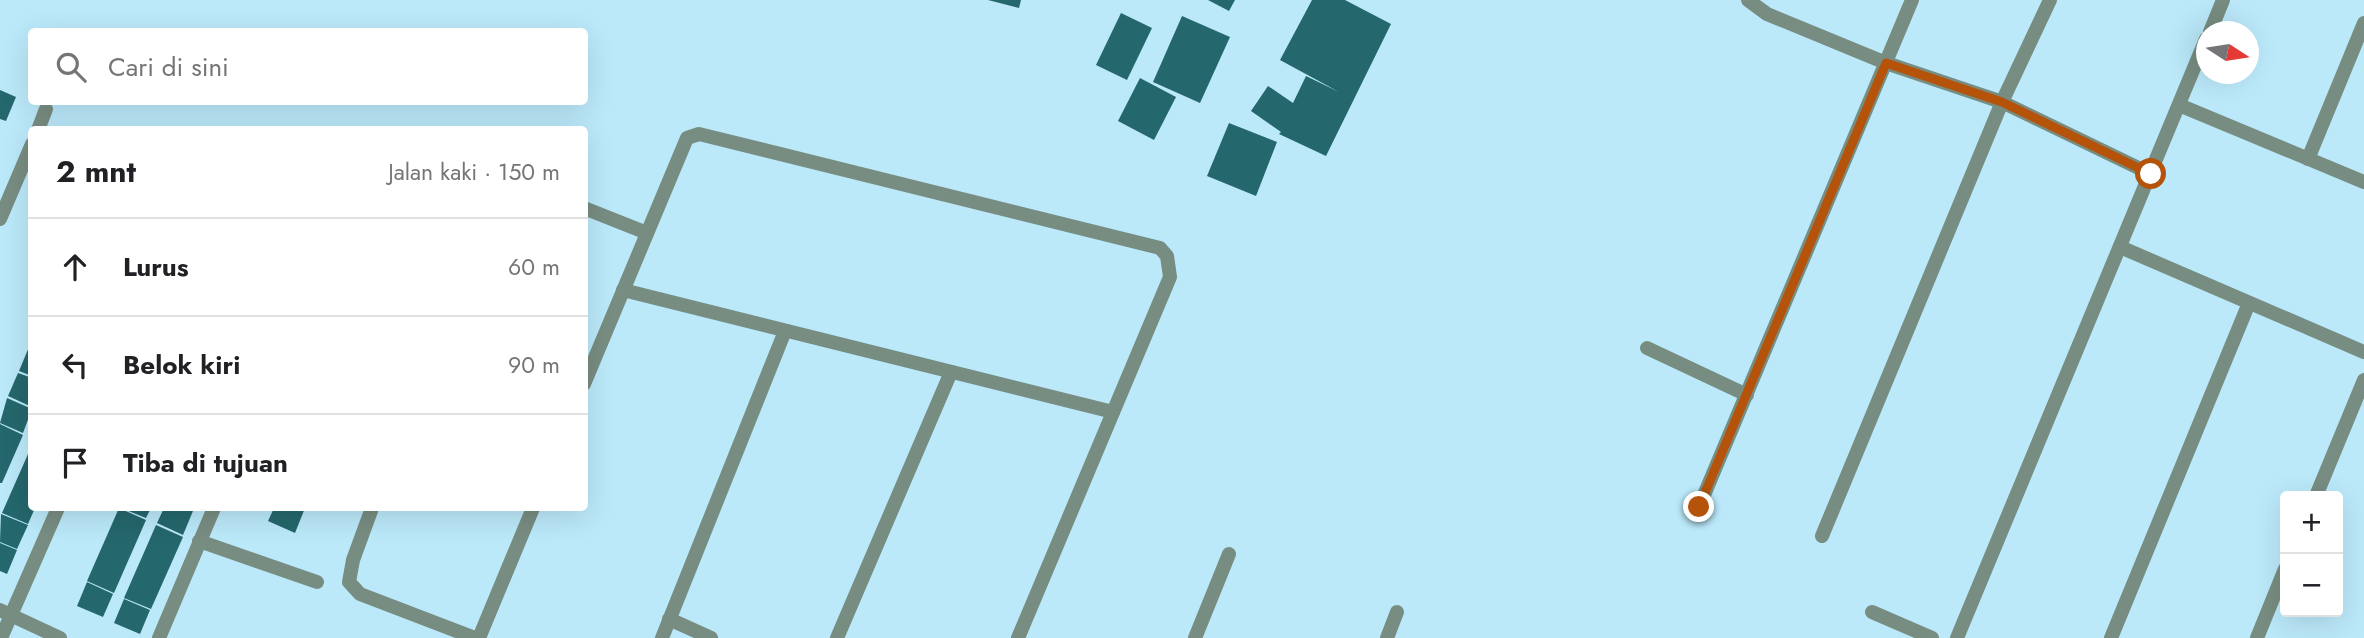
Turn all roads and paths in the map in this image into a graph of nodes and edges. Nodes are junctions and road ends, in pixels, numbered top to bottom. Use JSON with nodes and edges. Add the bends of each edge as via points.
{"nodes":[{"id":1,"x":1748,"y":0,"type":"edge"},
{"id":2,"x":1912,"y":0,"type":"edge"},
{"id":3,"x":2050,"y":0,"type":"edge"},
{"id":4,"x":2223,"y":0,"type":"edge"},
{"id":5,"x":2214,"y":21,"type":"edge"},
{"id":6,"x":2364,"y":23,"type":"edge"},
{"id":7,"x":1886,"y":63,"type":"junction"},
{"id":8,"x":2196,"y":65,"type":"edge"},
{"id":9,"x":2002,"y":102,"type":"junction"},
{"id":10,"x":2179,"y":105,"type":"junction"},
{"id":11,"x":46,"y":109,"type":"dead end"},
{"id":12,"x":40,"y":126,"type":"edge"},
{"id":13,"x":28,"y":153,"type":"edge"},
{"id":14,"x":2308,"y":159,"type":"junction"},
{"id":15,"x":2151,"y":174,"type":"junction"},
{"id":16,"x":2364,"y":182,"type":"edge"},
{"id":17,"x":588,"y":210,"type":"edge"},
{"id":18,"x":0,"y":219,"type":"edge"},
{"id":19,"x":647,"y":233,"type":"junction"},
{"id":20,"x":2120,"y":247,"type":"junction"},
{"id":21,"x":623,"y":290,"type":"junction"},
{"id":22,"x":2249,"y":303,"type":"junction"},
{"id":23,"x":785,"y":331,"type":"junction"},
{"id":24,"x":1647,"y":348,"type":"dead end"},
{"id":25,"x":2364,"y":352,"type":"edge"},
{"id":26,"x":951,"y":372,"type":"junction"},
{"id":27,"x":588,"y":374,"type":"edge"},
{"id":28,"x":2364,"y":380,"type":"edge"},
{"id":29,"x":1747,"y":395,"type":"junction"},
{"id":30,"x":1113,"y":412,"type":"junction"},
{"id":31,"x":2318,"y":491,"type":"edge"},
{"id":32,"x":1699,"y":507,"type":"dead end"},
{"id":33,"x":56,"y":511,"type":"edge"},
{"id":34,"x":213,"y":511,"type":"edge"},
{"id":35,"x":371,"y":511,"type":"edge"},
{"id":36,"x":532,"y":511,"type":"edge"},
{"id":37,"x":1822,"y":536,"type":"dead end"},
{"id":38,"x":200,"y":541,"type":"junction"},
{"id":39,"x":1229,"y":554,"type":"dead end"},
{"id":40,"x":2280,"y":581,"type":"edge"},
{"id":41,"x":317,"y":582,"type":"dead end"},
{"id":42,"x":5,"y":612,"type":"edge"},
{"id":43,"x":1397,"y":612,"type":"dead end"},
{"id":44,"x":1872,"y":612,"type":"dead end"},
{"id":45,"x":669,"y":619,"type":"junction"},
{"id":46,"x":1,"y":638,"type":"edge"},
{"id":47,"x":60,"y":638,"type":"edge"},
{"id":48,"x":159,"y":638,"type":"edge"},
{"id":49,"x":477,"y":638,"type":"edge"},
{"id":50,"x":662,"y":638,"type":"edge"},
{"id":51,"x":711,"y":638,"type":"edge"},
{"id":52,"x":837,"y":638,"type":"edge"},
{"id":53,"x":1018,"y":638,"type":"edge"},
{"id":54,"x":1195,"y":638,"type":"edge"},
{"id":55,"x":1387,"y":638,"type":"edge"},
{"id":56,"x":1932,"y":638,"type":"edge"},
{"id":57,"x":1957,"y":638,"type":"edge"},
{"id":58,"x":2111,"y":638,"type":"edge"},
{"id":59,"x":2257,"y":638,"type":"edge"}],
"edges":[{"from":1,"to":7,"type":"street","via":[[1766,13]]},
{"from":2,"to":7,"type":"street"},
{"from":3,"to":9,"type":"street"},
{"from":4,"to":5,"type":"street"},
{"from":6,"to":14,"type":"street"},
{"from":7,"to":9,"type":"street"},
{"from":7,"to":29,"type":"street"},
{"from":8,"to":10,"type":"street"},
{"from":9,"to":15,"type":"street"},
{"from":9,"to":37,"type":"street"},
{"from":10,"to":14,"type":"street"},
{"from":10,"to":15,"type":"street"},
{"from":11,"to":12,"type":"street"},
{"from":13,"to":18,"type":"street"},
{"from":14,"to":16,"type":"street"},
{"from":15,"to":20,"type":"street"},
{"from":17,"to":19,"type":"street"},
{"from":19,"to":21,"type":"street"},
{"from":19,"to":30,"type":"street","via":[[687,138],[699,134],[1160,248],[1167,256],[1170,277]]},
{"from":20,"to":22,"type":"street"},
{"from":20,"to":57,"type":"street"},
{"from":21,"to":23,"type":"street"},
{"from":21,"to":27,"type":"street"},
{"from":22,"to":25,"type":"street"},
{"from":22,"to":58,"type":"street"},
{"from":23,"to":26,"type":"street"},
{"from":23,"to":45,"type":"street"},
{"from":24,"to":29,"type":"street"},
{"from":26,"to":30,"type":"street"},
{"from":26,"to":52,"type":"street"},
{"from":28,"to":31,"type":"street"},
{"from":29,"to":32,"type":"street"},
{"from":30,"to":53,"type":"street"},
{"from":33,"to":42,"type":"street"},
{"from":34,"to":38,"type":"street"},
{"from":35,"to":49,"type":"street","via":[[349,582],[360,594]]},
{"from":36,"to":49,"type":"street"},
{"from":38,"to":41,"type":"street"},
{"from":38,"to":48,"type":"street"},
{"from":39,"to":54,"type":"street"},
{"from":40,"to":59,"type":"street"},
{"from":42,"to":46,"type":"street"},
{"from":42,"to":47,"type":"street"},
{"from":43,"to":55,"type":"street"},
{"from":44,"to":56,"type":"street"},
{"from":45,"to":50,"type":"street"},
{"from":45,"to":51,"type":"street"}]}
